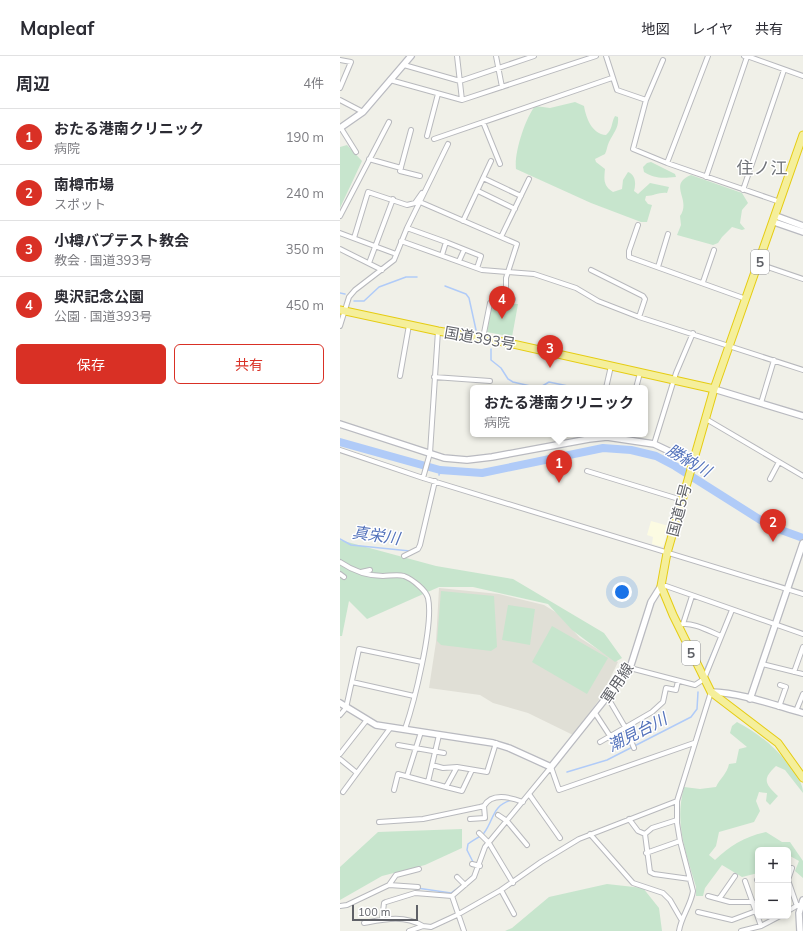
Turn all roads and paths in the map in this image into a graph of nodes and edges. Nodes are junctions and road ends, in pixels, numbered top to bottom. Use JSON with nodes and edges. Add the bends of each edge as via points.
{"nodes":[{"id":1,"x":457,"y":56,"type":"edge"},
{"id":2,"x":496,"y":56,"type":"edge"},
{"id":3,"x":534,"y":56,"type":"edge"},
{"id":4,"x":596,"y":56,"type":"edge"},
{"id":5,"x":606,"y":56,"type":"edge"},
{"id":6,"x":708,"y":56,"type":"edge"},
{"id":7,"x":746,"y":56,"type":"edge"},
{"id":8,"x":408,"y":57,"type":"edge"},
{"id":9,"x":340,"y":60,"type":"edge"},
{"id":10,"x":663,"y":60,"type":"dead end"},
{"id":11,"x":404,"y":65,"type":"junction"},
{"id":12,"x":499,"y":69,"type":"junction"},
{"id":13,"x":784,"y":70,"type":"junction"},
{"id":14,"x":803,"y":76,"type":"edge"},
{"id":15,"x":612,"y":78,"type":"junction"},
{"id":16,"x":390,"y":80,"type":"junction"},
{"id":17,"x":460,"y":81,"type":"junction"},
{"id":18,"x":502,"y":87,"type":"junction"},
{"id":19,"x":340,"y":88,"type":"edge"},
{"id":20,"x":438,"y":94,"type":"junction"},
{"id":21,"x":340,"y":100,"type":"edge"},
{"id":22,"x":462,"y":100,"type":"junction"},
{"id":23,"x":646,"y":100,"type":"junction"},
{"id":24,"x":363,"y":112,"type":"junction"},
{"id":25,"x":389,"y":122,"type":"dead end"},
{"id":26,"x":483,"y":122,"type":"junction"},
{"id":27,"x":340,"y":128,"type":"edge"},
{"id":28,"x":411,"y":130,"type":"dead end"},
{"id":29,"x":803,"y":135,"type":"edge"},
{"id":30,"x":427,"y":136,"type":"dead end"},
{"id":31,"x":434,"y":139,"type":"dead end"},
{"id":32,"x":448,"y":144,"type":"dead end"},
{"id":33,"x":356,"y":152,"type":"dead end"},
{"id":34,"x":369,"y":159,"type":"junction"},
{"id":35,"x":491,"y":161,"type":"dead end"},
{"id":36,"x":667,"y":163,"type":"junction"},
{"id":37,"x":500,"y":164,"type":"dead end"},
{"id":38,"x":401,"y":168,"type":"junction"},
{"id":39,"x":420,"y":176,"type":"dead end"},
{"id":40,"x":706,"y":177,"type":"junction"},
{"id":41,"x":483,"y":178,"type":"junction"},
{"id":42,"x":529,"y":179,"type":"dead end"},
{"id":43,"x":743,"y":190,"type":"junction"},
{"id":44,"x":426,"y":191,"type":"junction"},
{"id":45,"x":478,"y":191,"type":"junction"},
{"id":46,"x":521,"y":196,"type":"junction"},
{"id":47,"x":393,"y":199,"type":"junction"},
{"id":48,"x":420,"y":202,"type":"junction"},
{"id":49,"x":780,"y":202,"type":"junction"},
{"id":50,"x":514,"y":209,"type":"junction"},
{"id":51,"x":340,"y":216,"type":"edge"},
{"id":52,"x":775,"y":219,"type":"junction"},
{"id":53,"x":463,"y":221,"type":"junction"},
{"id":54,"x":638,"y":225,"type":"dead end"},
{"id":55,"x":803,"y":226,"type":"edge"},
{"id":56,"x":407,"y":228,"type":"junction"},
{"id":57,"x":803,"y":232,"type":"edge"},
{"id":58,"x":340,"y":233,"type":"edge"},
{"id":59,"x":668,"y":234,"type":"dead end"},
{"id":60,"x":501,"y":237,"type":"junction"},
{"id":61,"x":354,"y":238,"type":"junction"},
{"id":62,"x":401,"y":241,"type":"junction"},
{"id":63,"x":446,"y":242,"type":"junction"},
{"id":64,"x":375,"y":246,"type":"junction"},
{"id":65,"x":340,"y":249,"type":"edge"},
{"id":66,"x":464,"y":250,"type":"junction"},
{"id":67,"x":714,"y":250,"type":"dead end"},
{"id":68,"x":396,"y":254,"type":"junction"},
{"id":69,"x":442,"y":255,"type":"junction"},
{"id":70,"x":459,"y":262,"type":"junction"},
{"id":71,"x":369,"y":263,"type":"junction"},
{"id":72,"x":759,"y":264,"type":"junction"},
{"id":73,"x":658,"y":267,"type":"junction"},
{"id":74,"x":476,"y":268,"type":"junction"},
{"id":75,"x":382,"y":270,"type":"junction"},
{"id":76,"x":591,"y":270,"type":"dead end"},
{"id":77,"x":508,"y":271,"type":"junction"},
{"id":78,"x":803,"y":279,"type":"edge"},
{"id":79,"x":703,"y":282,"type":"junction"},
{"id":80,"x":747,"y":299,"type":"junction"},
{"id":81,"x":343,"y":311,"type":"edge"},
{"id":82,"x":639,"y":317,"type":"junction"},
{"id":83,"x":409,"y":325,"type":"junction"},
{"id":84,"x":340,"y":326,"type":"edge"},
{"id":85,"x":438,"y":331,"type":"junction"},
{"id":86,"x":693,"y":333,"type":"junction"},
{"id":87,"x":483,"y":338,"type":"junction"},
{"id":88,"x":730,"y":346,"type":"junction"},
{"id":89,"x":774,"y":360,"type":"junction"},
{"id":90,"x":611,"y":366,"type":"junction"},
{"id":91,"x":803,"y":370,"type":"edge"},
{"id":92,"x":640,"y":373,"type":"junction"},
{"id":93,"x":400,"y":376,"type":"dead end"},
{"id":94,"x":434,"y":377,"type":"junction"},
{"id":95,"x":673,"y":380,"type":"junction"},
{"id":96,"x":490,"y":381,"type":"dead end"},
{"id":97,"x":607,"y":385,"type":"edge"},
{"id":98,"x":637,"y":385,"type":"edge"},
{"id":99,"x":714,"y":389,"type":"junction"},
{"id":100,"x":761,"y":403,"type":"junction"},
{"id":101,"x":803,"y":416,"type":"edge"},
{"id":102,"x":706,"y":419,"type":"junction"},
{"id":103,"x":340,"y":424,"type":"edge"},
{"id":104,"x":592,"y":437,"type":"edge"},
{"id":105,"x":624,"y":437,"type":"edge"},
{"id":106,"x":654,"y":444,"type":"junction"},
{"id":107,"x":340,"y":450,"type":"edge"},
{"id":108,"x":430,"y":456,"type":"junction"},
{"id":109,"x":692,"y":462,"type":"junction"},
{"id":110,"x":780,"y":462,"type":"junction"},
{"id":111,"x":587,"y":471,"type":"dead end"},
{"id":112,"x":803,"y":476,"type":"edge"},
{"id":113,"x":423,"y":477,"type":"junction"},
{"id":114,"x":770,"y":479,"type":"dead end"},
{"id":115,"x":435,"y":481,"type":"junction"},
{"id":116,"x":682,"y":500,"type":"junction"},
{"id":117,"x":802,"y":544,"type":"edge"},
{"id":118,"x":667,"y":553,"type":"junction"},
{"id":119,"x":404,"y":556,"type":"dead end"},
{"id":120,"x":340,"y":562,"type":"edge"},
{"id":121,"x":370,"y":570,"type":"dead end"},
{"id":122,"x":359,"y":572,"type":"junction"},
{"id":123,"x":661,"y":586,"type":"junction"},
{"id":124,"x":787,"y":588,"type":"junction"},
{"id":125,"x":803,"y":594,"type":"edge"},
{"id":126,"x":692,"y":596,"type":"junction"},
{"id":127,"x":732,"y":610,"type":"junction"},
{"id":128,"x":681,"y":624,"type":"junction"},
{"id":129,"x":776,"y":625,"type":"junction"},
{"id":130,"x":803,"y":634,"type":"edge"},
{"id":131,"x":720,"y":636,"type":"junction"},
{"id":132,"x":803,"y":647,"type":"edge"},
{"id":133,"x":422,"y":662,"type":"junction"},
{"id":134,"x":762,"y":664,"type":"junction"},
{"id":135,"x":630,"y":668,"type":"junction"},
{"id":136,"x":794,"y":672,"type":"junction"},
{"id":137,"x":803,"y":674,"type":"edge"},
{"id":138,"x":704,"y":679,"type":"junction"},
{"id":139,"x":352,"y":682,"type":"junction"},
{"id":140,"x":678,"y":682,"type":"junction"},
{"id":141,"x":780,"y":685,"type":"dead end"},
{"id":142,"x":711,"y":692,"type":"junction"},
{"id":143,"x":803,"y":694,"type":"edge"},
{"id":144,"x":414,"y":696,"type":"junction"},
{"id":145,"x":608,"y":698,"type":"junction"},
{"id":146,"x":750,"y":699,"type":"junction"},
{"id":147,"x":340,"y":703,"type":"edge"},
{"id":148,"x":779,"y":707,"type":"junction"},
{"id":149,"x":346,"y":708,"type":"junction"},
{"id":150,"x":796,"y":711,"type":"junction"},
{"id":151,"x":595,"y":713,"type":"junction"},
{"id":152,"x":803,"y":713,"type":"edge"},
{"id":153,"x":340,"y":715,"type":"edge"},
{"id":154,"x":366,"y":721,"type":"junction"},
{"id":155,"x":391,"y":727,"type":"junction"},
{"id":156,"x":625,"y":727,"type":"junction"},
{"id":157,"x":405,"y":729,"type":"junction"},
{"id":158,"x":421,"y":732,"type":"junction"},
{"id":159,"x":439,"y":735,"type":"junction"},
{"id":160,"x":610,"y":736,"type":"junction"},
{"id":161,"x":600,"y":742,"type":"dead end"},
{"id":162,"x":496,"y":743,"type":"junction"},
{"id":163,"x":694,"y":743,"type":"junction"},
{"id":164,"x":398,"y":745,"type":"dead end"},
{"id":165,"x":634,"y":747,"type":"dead end"},
{"id":166,"x":416,"y":748,"type":"junction"},
{"id":167,"x":435,"y":751,"type":"junction"},
{"id":168,"x":444,"y":753,"type":"dead end"},
{"id":169,"x":340,"y":754,"type":"edge"},
{"id":170,"x":340,"y":759,"type":"edge"},
{"id":171,"x":432,"y":765,"type":"junction"},
{"id":172,"x":457,"y":767,"type":"junction"},
{"id":173,"x":551,"y":767,"type":"junction"},
{"id":174,"x":472,"y":770,"type":"junction"},
{"id":175,"x":357,"y":773,"type":"junction"},
{"id":176,"x":407,"y":776,"type":"junction"},
{"id":177,"x":803,"y":778,"type":"edge"},
{"id":178,"x":428,"y":782,"type":"junction"},
{"id":179,"x":446,"y":787,"type":"junction"},
{"id":180,"x":394,"y":790,"type":"dead end"},
{"id":181,"x":343,"y":792,"type":"dead end"},
{"id":182,"x":529,"y":794,"type":"junction"},
{"id":183,"x":677,"y":801,"type":"junction"},
{"id":184,"x":523,"y":802,"type":"junction"},
{"id":185,"x":484,"y":806,"type":"junction"},
{"id":186,"x":498,"y":815,"type":"dead end"},
{"id":187,"x":470,"y":819,"type":"dead end"},
{"id":188,"x":630,"y":820,"type":"junction"},
{"id":189,"x":677,"y":820,"type":"junction"},
{"id":190,"x":379,"y":822,"type":"dead end"},
{"id":191,"x":507,"y":822,"type":"junction"},
{"id":192,"x":481,"y":834,"type":"dead end"},
{"id":193,"x":590,"y":834,"type":"junction"},
{"id":194,"x":645,"y":834,"type":"junction"},
{"id":195,"x":560,"y":838,"type":"dead end"},
{"id":196,"x":680,"y":841,"type":"junction"},
{"id":197,"x":489,"y":843,"type":"junction"},
{"id":198,"x":527,"y":845,"type":"dead end"},
{"id":199,"x":646,"y":853,"type":"junction"},
{"id":200,"x":792,"y":868,"type":"dead end"},
{"id":201,"x":419,"y":869,"type":"dead end"},
{"id":202,"x":734,"y":876,"type":"dead end"},
{"id":203,"x":457,"y":877,"type":"dead end"},
{"id":204,"x":690,"y":879,"type":"junction"},
{"id":205,"x":744,"y":881,"type":"dead end"},
{"id":206,"x":513,"y":883,"type":"junction"},
{"id":207,"x":464,"y":884,"type":"junction"},
{"id":208,"x":389,"y":886,"type":"junction"},
{"id":209,"x":418,"y":887,"type":"dead end"},
{"id":210,"x":413,"y":889,"type":"junction"},
{"id":211,"x":501,"y":890,"type":"junction"},
{"id":212,"x":452,"y":896,"type":"junction"},
{"id":213,"x":708,"y":896,"type":"dead end"},
{"id":214,"x":719,"y":899,"type":"junction"},
{"id":215,"x":753,"y":902,"type":"junction"},
{"id":216,"x":800,"y":903,"type":"edge"},
{"id":217,"x":344,"y":907,"type":"edge"},
{"id":218,"x":755,"y":908,"type":"edge"},
{"id":219,"x":791,"y":909,"type":"edge"},
{"id":220,"x":755,"y":911,"type":"edge"},
{"id":221,"x":698,"y":912,"type":"dead end"},
{"id":222,"x":514,"y":914,"type":"dead end"},
{"id":223,"x":457,"y":915,"type":"junction"},
{"id":224,"x":681,"y":919,"type":"junction"},
{"id":225,"x":759,"y":919,"type":"edge"},
{"id":226,"x":772,"y":919,"type":"edge"},
{"id":227,"x":382,"y":920,"type":"junction"},
{"id":228,"x":364,"y":922,"type":"dead end"},
{"id":229,"x":424,"y":926,"type":"junction"},
{"id":230,"x":761,"y":926,"type":"junction"},
{"id":231,"x":409,"y":931,"type":"edge"},
{"id":232,"x":464,"y":931,"type":"edge"},
{"id":233,"x":679,"y":931,"type":"edge"},
{"id":234,"x":741,"y":931,"type":"edge"},
{"id":235,"x":800,"y":931,"type":"edge"}],
"edges":[{"from":1,"to":17,"type":"street"},
{"from":2,"to":12,"type":"street"},
{"from":3,"to":12,"type":"street"},
{"from":4,"to":18,"type":"street"},
{"from":5,"to":15,"type":"street"},
{"from":6,"to":36,"type":"street"},
{"from":7,"to":13,"type":"street"},
{"from":7,"to":40,"type":"street"},
{"from":8,"to":11,"type":"street"},
{"from":9,"to":19,"type":"street","via":[[351,62]]},
{"from":10,"to":23,"type":"street"},
{"from":11,"to":16,"type":"street"},
{"from":11,"to":17,"type":"street"},
{"from":12,"to":17,"type":"street"},
{"from":12,"to":18,"type":"street"},
{"from":13,"to":14,"type":"street"},
{"from":13,"to":43,"type":"street"},
{"from":15,"to":23,"type":"street","via":[[617,90]]},
{"from":15,"to":26,"type":"street"},
{"from":16,"to":20,"type":"street"},
{"from":16,"to":24,"type":"street"},
{"from":17,"to":22,"type":"street"},
{"from":18,"to":22,"type":"street"},
{"from":20,"to":22,"type":"street"},
{"from":20,"to":30,"type":"street"},
{"from":21,"to":24,"type":"street"},
{"from":23,"to":36,"type":"street","via":[[633,149]]},
{"from":24,"to":27,"type":"street"},
{"from":25,"to":34,"type":"street"},
{"from":26,"to":31,"type":"street"},
{"from":26,"to":37,"type":"street"},
{"from":27,"to":33,"type":"street"},
{"from":28,"to":38,"type":"street"},
{"from":29,"to":49,"type":"highway","name":"国道5号","number":"5"},
{"from":32,"to":44,"type":"street"},
{"from":34,"to":38,"type":"street"},
{"from":34,"to":51,"type":"street"},
{"from":35,"to":41,"type":"street"},
{"from":36,"to":40,"type":"street"},
{"from":38,"to":39,"type":"street","via":[[400,171]]},
{"from":40,"to":43,"type":"street"},
{"from":41,"to":45,"type":"street"},
{"from":41,"to":46,"type":"street"},
{"from":42,"to":46,"type":"street"},
{"from":43,"to":49,"type":"street"},
{"from":44,"to":47,"type":"street","via":[[411,204]]},
{"from":44,"to":48,"type":"street"},
{"from":45,"to":50,"type":"street"},
{"from":45,"to":53,"type":"street"},
{"from":46,"to":50,"type":"street"},
{"from":47,"to":61,"type":"street","via":[[368,192]]},
{"from":47,"to":64,"type":"street"},
{"from":48,"to":53,"type":"street"},
{"from":48,"to":56,"type":"street"},
{"from":49,"to":52,"type":"highway","name":"国道5号","number":"5"},
{"from":50,"to":60,"type":"street"},
{"from":52,"to":55,"type":"street"},
{"from":52,"to":57,"type":"street"},
{"from":52,"to":72,"type":"highway","name":"国道5号","number":"5"},
{"from":53,"to":60,"type":"street"},
{"from":54,"to":73,"type":"street","via":[[629,251],[630,257]]},
{"from":56,"to":62,"type":"street"},
{"from":56,"to":63,"type":"street"},
{"from":58,"to":61,"type":"street"},
{"from":59,"to":73,"type":"street"},
{"from":60,"to":77,"type":"street","via":[[517,244]]},
{"from":61,"to":64,"type":"street"},
{"from":62,"to":68,"type":"street"},
{"from":62,"to":69,"type":"street"},
{"from":63,"to":66,"type":"street"},
{"from":63,"to":69,"type":"street"},
{"from":64,"to":68,"type":"street"},
{"from":64,"to":71,"type":"street"},
{"from":65,"to":71,"type":"street"},
{"from":66,"to":70,"type":"street"},
{"from":66,"to":74,"type":"street","via":[[480,256]]},
{"from":67,"to":79,"type":"street"},
{"from":68,"to":75,"type":"street","via":[[394,260]]},
{"from":69,"to":70,"type":"street"},
{"from":70,"to":74,"type":"street"},
{"from":71,"to":75,"type":"street"},
{"from":72,"to":78,"type":"street"},
{"from":72,"to":80,"type":"highway","name":"国道5号","number":"5"},
{"from":73,"to":79,"type":"street"},
{"from":74,"to":77,"type":"street"},
{"from":75,"to":81,"type":"street","via":[[355,290]]},
{"from":76,"to":82,"type":"street","via":[[643,296],[645,299]]},
{"from":77,"to":82,"type":"street","via":[[534,274],[576,288]]},
{"from":77,"to":87,"type":"street","via":[[506,290],[513,298],[490,303]]},
{"from":79,"to":80,"type":"street"},
{"from":80,"to":88,"type":"highway","name":"国道5号","number":"5"},
{"from":81,"to":83,"type":"highway","name":"国道393号"},
{"from":81,"to":84,"type":"street"},
{"from":82,"to":86,"type":"street"},
{"from":83,"to":85,"type":"highway","name":"国道393号"},
{"from":83,"to":93,"type":"street"},
{"from":85,"to":87,"type":"highway","name":"国道393号"},
{"from":85,"to":94,"type":"street"},
{"from":86,"to":88,"type":"street"},
{"from":86,"to":95,"type":"street"},
{"from":87,"to":90,"type":"highway","name":"国道393号"},
{"from":88,"to":89,"type":"street"},
{"from":88,"to":99,"type":"highway","name":"国道5号","number":"5"},
{"from":89,"to":91,"type":"street"},
{"from":89,"to":100,"type":"street"},
{"from":90,"to":92,"type":"highway","name":"国道393号"},
{"from":90,"to":97,"type":"street"},
{"from":92,"to":95,"type":"highway","name":"国道393号"},
{"from":92,"to":98,"type":"street"},
{"from":94,"to":96,"type":"street"},
{"from":94,"to":108,"type":"street"},
{"from":95,"to":99,"type":"highway","name":"国道393号"},
{"from":95,"to":106,"type":"street"},
{"from":99,"to":100,"type":"street"},
{"from":99,"to":102,"type":"highway","name":"国道5号","number":"5"},
{"from":100,"to":101,"type":"street"},
{"from":102,"to":109,"type":"highway","name":"国道5号","number":"5"},
{"from":102,"to":110,"type":"street"},
{"from":103,"to":108,"type":"street"},
{"from":104,"to":108,"type":"street","via":[[524,452],[467,460]]},
{"from":105,"to":106,"type":"street"},
{"from":106,"to":109,"type":"street"},
{"from":107,"to":113,"type":"street"},
{"from":108,"to":113,"type":"street"},
{"from":109,"to":116,"type":"highway","name":"国道5号","number":"5"},
{"from":110,"to":112,"type":"street"},
{"from":110,"to":114,"type":"street"},
{"from":111,"to":116,"type":"street"},
{"from":113,"to":115,"type":"street"},
{"from":115,"to":118,"type":"street"},
{"from":115,"to":119,"type":"street","via":[[420,545],[418,549]]},
{"from":116,"to":118,"type":"highway","name":"国道5号","number":"5"},
{"from":117,"to":124,"type":"street"},
{"from":118,"to":123,"type":"highway","name":"国道5号","number":"5"},
{"from":118,"to":124,"type":"street"},
{"from":120,"to":122,"type":"street"},
{"from":121,"to":122,"type":"street"},
{"from":122,"to":133,"type":"street","via":[[375,576],[404,576],[428,597],[430,611]]},
{"from":123,"to":126,"type":"street"},
{"from":123,"to":128,"type":"highway","number":"5"},
{"from":123,"to":135,"type":"street","name":"軍用線","via":[[651,602]]},
{"from":124,"to":125,"type":"street"},
{"from":124,"to":129,"type":"street"},
{"from":126,"to":127,"type":"street"},
{"from":126,"to":128,"type":"street"},
{"from":127,"to":129,"type":"street"},
{"from":127,"to":131,"type":"street"},
{"from":128,"to":131,"type":"street"},
{"from":128,"to":138,"type":"highway","number":"5"},
{"from":129,"to":130,"type":"street"},
{"from":129,"to":134,"type":"street"},
{"from":131,"to":138,"type":"street"},
{"from":132,"to":136,"type":"street"},
{"from":133,"to":139,"type":"street","via":[[359,649]]},
{"from":133,"to":144,"type":"street"},
{"from":134,"to":136,"type":"street"},
{"from":134,"to":146,"type":"street"},
{"from":135,"to":140,"type":"street"},
{"from":135,"to":145,"type":"street","name":"軍用線"},
{"from":136,"to":137,"type":"street"},
{"from":138,"to":140,"type":"street","via":[[695,686]]},
{"from":138,"to":142,"type":"highway","number":"5"},
{"from":139,"to":144,"type":"street"},
{"from":139,"to":149,"type":"street"},
{"from":140,"to":156,"type":"street","via":[[676,690],[666,688],[663,702],[652,712]]},
{"from":141,"to":148,"type":"street","via":[[786,687]]},
{"from":142,"to":146,"type":"street"},
{"from":142,"to":163,"type":"street"},
{"from":142,"to":177,"type":"highway","number":"5","via":[[778,743]]},
{"from":143,"to":150,"type":"street"},
{"from":144,"to":157,"type":"street"},
{"from":145,"to":151,"type":"street","name":"軍用線"},
{"from":145,"to":156,"type":"street"},
{"from":146,"to":148,"type":"street"},
{"from":147,"to":149,"type":"street"},
{"from":148,"to":150,"type":"street"},
{"from":149,"to":153,"type":"street"},
{"from":149,"to":154,"type":"street"},
{"from":150,"to":152,"type":"street"},
{"from":151,"to":160,"type":"street"},
{"from":151,"to":173,"type":"street","name":"軍用線"},
{"from":154,"to":155,"type":"street"},
{"from":154,"to":169,"type":"street"},
{"from":155,"to":157,"type":"street"},
{"from":155,"to":175,"type":"street"},
{"from":156,"to":160,"type":"street"},
{"from":156,"to":165,"type":"street"},
{"from":157,"to":158,"type":"street"},
{"from":158,"to":159,"type":"street"},
{"from":158,"to":166,"type":"street"},
{"from":159,"to":162,"type":"street"},
{"from":159,"to":167,"type":"street"},
{"from":160,"to":161,"type":"street"},
{"from":162,"to":173,"type":"street"},
{"from":162,"to":174,"type":"street","via":[[486,772]]},
{"from":163,"to":173,"type":"street","via":[[559,790]]},
{"from":163,"to":183,"type":"street"},
{"from":164,"to":166,"type":"street"},
{"from":166,"to":167,"type":"street"},
{"from":166,"to":176,"type":"street"},
{"from":167,"to":168,"type":"street"},
{"from":167,"to":171,"type":"street"},
{"from":170,"to":175,"type":"street"},
{"from":171,"to":172,"type":"street","via":[[443,768]]},
{"from":171,"to":178,"type":"street"},
{"from":172,"to":174,"type":"street"},
{"from":172,"to":179,"type":"street"},
{"from":173,"to":182,"type":"street"},
{"from":174,"to":179,"type":"street","via":[[462,791]]},
{"from":175,"to":181,"type":"street"},
{"from":176,"to":178,"type":"street"},
{"from":176,"to":180,"type":"street","via":[[398,774]]},
{"from":178,"to":179,"type":"street"},
{"from":182,"to":184,"type":"street"},
{"from":182,"to":195,"type":"street"},
{"from":183,"to":188,"type":"street"},
{"from":183,"to":189,"type":"street"},
{"from":184,"to":185,"type":"street","via":[[514,798],[493,797]]},
{"from":184,"to":191,"type":"street"},
{"from":185,"to":187,"type":"street","via":[[485,818]]},
{"from":185,"to":190,"type":"street","via":[[423,819]]},
{"from":186,"to":191,"type":"street"},
{"from":188,"to":193,"type":"street"},
{"from":188,"to":194,"type":"street","via":[[638,831]]},
{"from":189,"to":194,"type":"street","via":[[652,828]]},
{"from":189,"to":196,"type":"street"},
{"from":191,"to":197,"type":"street"},
{"from":191,"to":198,"type":"street"},
{"from":192,"to":197,"type":"street"},
{"from":193,"to":206,"type":"street","via":[[541,862]]},
{"from":193,"to":224,"type":"street","via":[[633,883],[663,893]]},
{"from":194,"to":199,"type":"street"},
{"from":196,"to":199,"type":"street"},
{"from":196,"to":204,"type":"street"},
{"from":197,"to":206,"type":"street"},
{"from":197,"to":207,"type":"street","via":[[475,865],[474,877]]},
{"from":199,"to":204,"type":"street","via":[[650,872]]},
{"from":200,"to":216,"type":"street","via":[[788,880]]},
{"from":201,"to":208,"type":"street","via":[[396,875]]},
{"from":202,"to":214,"type":"street"},
{"from":203,"to":207,"type":"street"},
{"from":204,"to":224,"type":"street","via":[[692,898]]},
{"from":205,"to":215,"type":"street"},
{"from":206,"to":211,"type":"street"},
{"from":207,"to":212,"type":"street"},
{"from":208,"to":210,"type":"street"},
{"from":208,"to":217,"type":"street"},
{"from":209,"to":210,"type":"street"},
{"from":210,"to":212,"type":"street"},
{"from":210,"to":227,"type":"street","via":[[386,902]]},
{"from":211,"to":222,"type":"street"},
{"from":211,"to":223,"type":"street"},
{"from":212,"to":223,"type":"street"},
{"from":213,"to":214,"type":"street"},
{"from":214,"to":215,"type":"street"},
{"from":215,"to":218,"type":"street"},
{"from":216,"to":219,"type":"street"},
{"from":216,"to":235,"type":"street"},
{"from":220,"to":221,"type":"street","via":[[732,920]]},
{"from":223,"to":229,"type":"street","via":[[432,927]]},
{"from":223,"to":232,"type":"street"},
{"from":224,"to":233,"type":"street"},
{"from":225,"to":230,"type":"street"},
{"from":226,"to":230,"type":"street"},
{"from":227,"to":228,"type":"street"},
{"from":227,"to":229,"type":"street","via":[[408,918]]},
{"from":229,"to":231,"type":"street"},
{"from":230,"to":234,"type":"street"}]}
